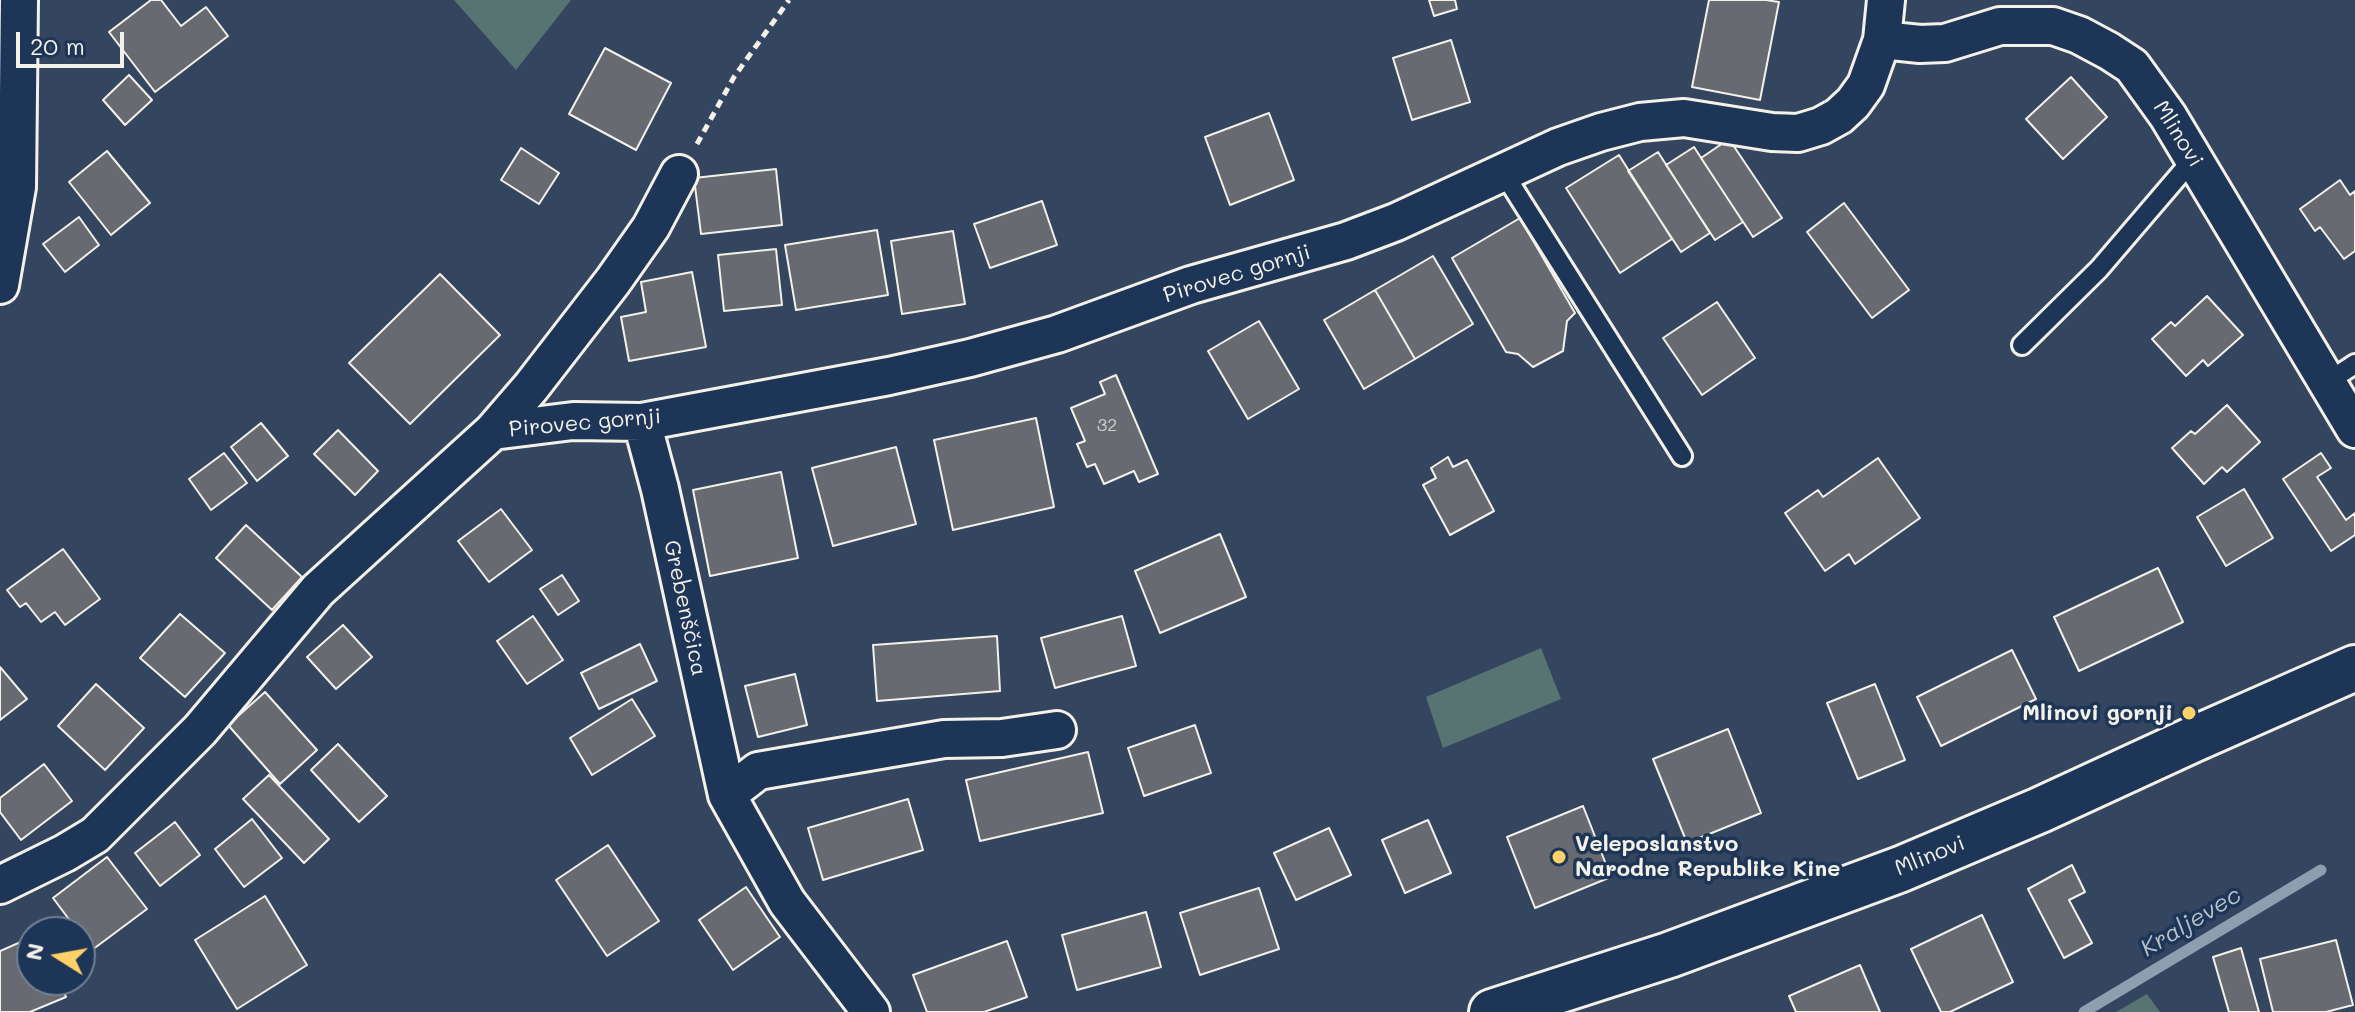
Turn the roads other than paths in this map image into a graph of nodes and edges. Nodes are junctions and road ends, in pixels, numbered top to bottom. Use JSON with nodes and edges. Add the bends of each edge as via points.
{"nodes":[{"id":1,"x":19,"y":0,"type":"edge"},
{"id":2,"x":1886,"y":0,"type":"edge"},
{"id":3,"x":1882,"y":40,"type":"junction"},
{"id":4,"x":2194,"y":158,"type":"junction"},
{"id":5,"x":1503,"y":172,"type":"junction"},
{"id":6,"x":679,"y":174,"type":"road end"},
{"id":7,"x":0,"y":285,"type":"edge"},
{"id":8,"x":2022,"y":345,"type":"dead end"},
{"id":9,"x":2340,"y":374,"type":"edge"},
{"id":10,"x":642,"y":422,"type":"junction"},
{"id":11,"x":2355,"y":429,"type":"edge"},
{"id":12,"x":493,"y":431,"type":"junction"},
{"id":13,"x":1682,"y":456,"type":"dead end"},
{"id":14,"x":2355,"y":668,"type":"edge"},
{"id":15,"x":1057,"y":730,"type":"dead end"},
{"id":16,"x":727,"y":795,"type":"junction"},
{"id":17,"x":0,"y":885,"type":"edge"},
{"id":18,"x":871,"y":1012,"type":"edge"},
{"id":19,"x":1492,"y":1012,"type":"edge"}],
"edges":[{"from":1,"to":7,"type":"street","via":[[17,187]]},
{"from":2,"to":3,"type":"street","name":"Pirovec gornji"},
{"from":3,"to":4,"type":"street","name":"Mlinovi","via":[[1945,43],[2025,24],[2079,35],[2132,66]]},
{"from":3,"to":5,"type":"street","name":"Pirovec gornji","via":[[1866,85],[1839,116],[1821,126],[1798,133],[1684,118],[1640,122],[1558,147]]},
{"from":4,"to":8,"type":"lane","via":[[2099,269]]},
{"from":4,"to":9,"type":"street","name":"Mlinovi"},
{"from":5,"to":10,"type":"street","name":"Pirovec gornji","via":[[1346,241],[1191,285],[1057,334],[889,376]]},
{"from":5,"to":13,"type":"lane"},
{"from":6,"to":12,"type":"street","name":"Pirovec gornji","via":[[613,281]]},
{"from":9,"to":11,"type":"street","name":"Mlinovi"},
{"from":10,"to":12,"type":"street","name":"Pirovec gornji","via":[[573,421]]},
{"from":10,"to":16,"type":"street","name":"Grebenščica"},
{"from":12,"to":17,"type":"street","name":"Pirovec gornji","via":[[318,590],[200,730],[95,835]]},
{"from":14,"to":19,"type":"main road","name":"Mlinovi","via":[[1901,869],[1669,955]]},
{"from":15,"to":16,"type":"street","via":[[944,739],[758,771]]},
{"from":16,"to":18,"type":"street","name":"Grebenščica","via":[[787,902]]}]}
